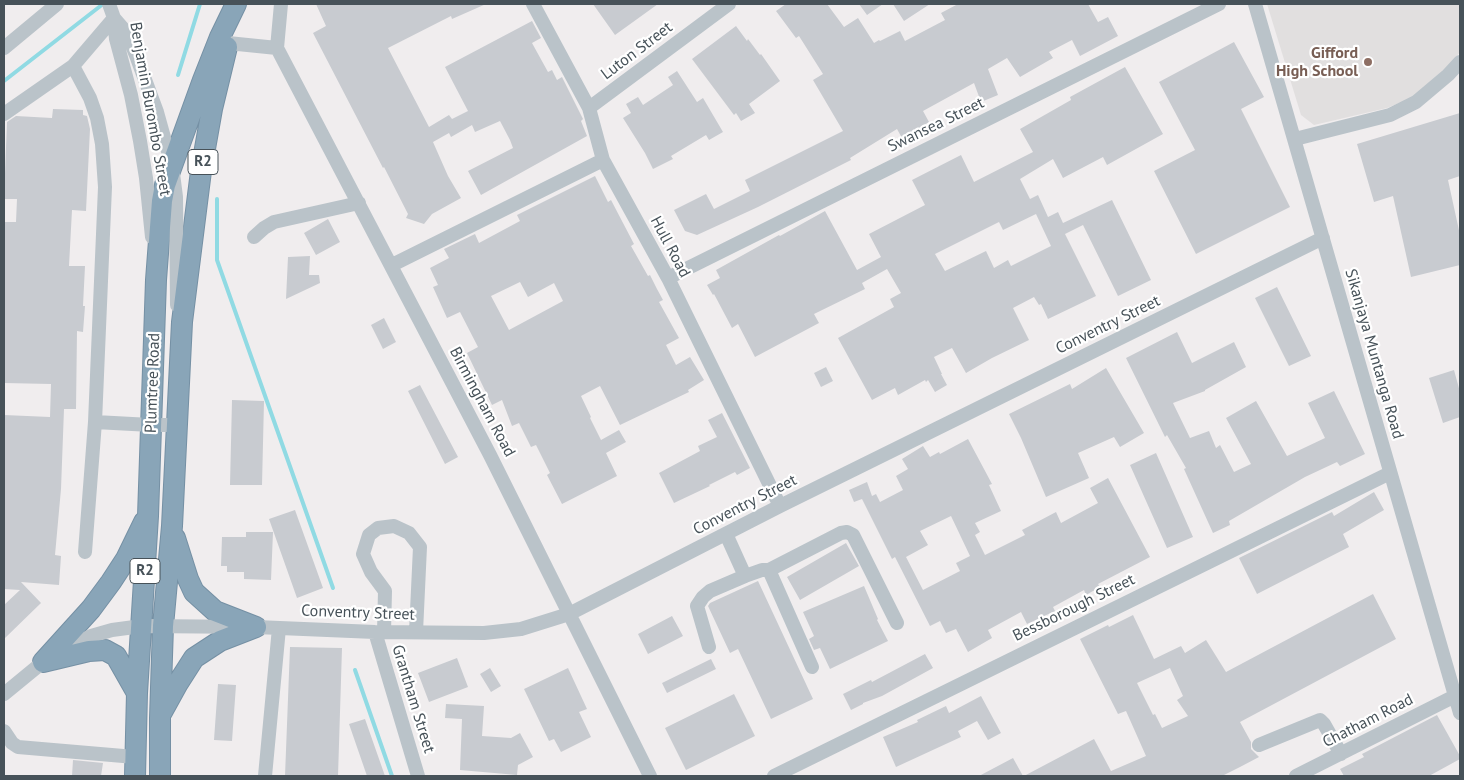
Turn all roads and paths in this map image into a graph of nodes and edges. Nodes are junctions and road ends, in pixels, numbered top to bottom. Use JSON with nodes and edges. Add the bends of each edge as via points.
{"nodes":[{"id":1,"x":57,"y":4,"type":"edge"},
{"id":2,"x":237,"y":4,"type":"edge"},
{"id":3,"x":281,"y":4,"type":"edge"},
{"id":4,"x":533,"y":4,"type":"edge"},
{"id":5,"x":729,"y":4,"type":"edge"},
{"id":6,"x":1219,"y":4,"type":"edge"},
{"id":7,"x":1255,"y":4,"type":"edge"},
{"id":8,"x":112,"y":12,"type":"edge"},
{"id":9,"x":228,"y":44,"type":"junction"},
{"id":10,"x":4,"y":48,"type":"edge"},
{"id":11,"x":277,"y":48,"type":"junction"},
{"id":12,"x":1460,"y":62,"type":"edge"},
{"id":13,"x":73,"y":66,"type":"junction"},
{"id":14,"x":589,"y":108,"type":"junction"},
{"id":15,"x":4,"y":114,"type":"edge"},
{"id":16,"x":1295,"y":139,"type":"junction"},
{"id":17,"x":603,"y":160,"type":"junction"},
{"id":18,"x":172,"y":166,"type":"junction"},
{"id":19,"x":359,"y":203,"type":"junction"},
{"id":20,"x":254,"y":237,"type":"dead end"},
{"id":21,"x":1323,"y":238,"type":"junction"},
{"id":22,"x":392,"y":265,"type":"junction"},
{"id":23,"x":668,"y":278,"type":"junction"},
{"id":24,"x":156,"y":280,"type":"junction"},
{"id":25,"x":182,"y":322,"type":"junction"},
{"id":26,"x":96,"y":422,"type":"junction"},
{"id":27,"x":152,"y":425,"type":"junction"},
{"id":28,"x":176,"y":425,"type":"junction"},
{"id":29,"x":1390,"y":473,"type":"junction"},
{"id":30,"x":780,"y":506,"type":"junction"},
{"id":31,"x":148,"y":516,"type":"junction"},
{"id":32,"x":172,"y":526,"type":"junction"},
{"id":33,"x":726,"y":534,"type":"junction"},
{"id":34,"x":85,"y":552,"type":"dead end"},
{"id":35,"x":769,"y":570,"type":"junction"},
{"id":36,"x":745,"y":576,"type":"junction"},
{"id":37,"x":568,"y":614,"type":"junction"},
{"id":38,"x":897,"y":623,"type":"dead end"},
{"id":39,"x":142,"y":626,"type":"junction"},
{"id":40,"x":164,"y":626,"type":"junction"},
{"id":41,"x":256,"y":627,"type":"junction"},
{"id":42,"x":279,"y":628,"type":"junction"},
{"id":43,"x":380,"y":632,"type":"junction"},
{"id":44,"x":416,"y":632,"type":"junction"},
{"id":45,"x":709,"y":647,"type":"dead end"},
{"id":46,"x":43,"y":662,"type":"junction"},
{"id":47,"x":812,"y":667,"type":"dead end"},
{"id":48,"x":137,"y":693,"type":"junction"},
{"id":49,"x":4,"y":694,"type":"edge"},
{"id":50,"x":1455,"y":696,"type":"junction"},
{"id":51,"x":1460,"y":713,"type":"edge"},
{"id":52,"x":160,"y":718,"type":"junction"},
{"id":53,"x":4,"y":732,"type":"edge"},
{"id":54,"x":1259,"y":745,"type":"dead end"},
{"id":55,"x":1341,"y":754,"type":"junction"},
{"id":56,"x":135,"y":767,"type":"edge"},
{"id":57,"x":160,"y":776,"type":"edge"},
{"id":58,"x":265,"y":776,"type":"edge"},
{"id":59,"x":418,"y":776,"type":"edge"},
{"id":60,"x":650,"y":776,"type":"edge"},
{"id":61,"x":774,"y":776,"type":"edge"},
{"id":62,"x":1296,"y":776,"type":"edge"}],
"edges":[{"from":1,"to":10,"type":"street"},
{"from":2,"to":9,"type":"highway","name":"Plumtree Road","number":"R2"},
{"from":2,"to":18,"type":"highway","name":"Plumtree Road","number":"R2","via":[[220,37]]},
{"from":3,"to":11,"type":"street"},
{"from":4,"to":14,"type":"street","name":"Hull Road"},
{"from":5,"to":14,"type":"street","name":"Luton Street"},
{"from":6,"to":23,"type":"street","name":"Swansea Street"},
{"from":7,"to":16,"type":"street","name":"Sikanjaya Muntanga Road"},
{"from":8,"to":13,"type":"street"},
{"from":8,"to":18,"type":"street","name":"Benjamin Burombo Street","via":[[127,34],[137,58]]},
{"from":8,"to":24,"type":"street","name":"Benjamin Burombo Street","via":[[146,178]]},
{"from":9,"to":11,"type":"street"},
{"from":9,"to":25,"type":"highway","name":"Plumtree Road","number":"R2","via":[[201,171]]},
{"from":11,"to":19,"type":"street","name":"Birmingham Road"},
{"from":12,"to":16,"type":"street","via":[[1416,102],[1390,116]]},
{"from":13,"to":15,"type":"street"},
{"from":13,"to":26,"type":"street","via":[[97,118],[105,187]]},
{"from":14,"to":17,"type":"street","name":"Hull Road"},
{"from":16,"to":21,"type":"street","name":"Sikanjaya Muntanga Road"},
{"from":17,"to":22,"type":"street"},
{"from":17,"to":23,"type":"street","name":"Hull Road"},
{"from":18,"to":24,"type":"highway","name":"Plumtree Road","number":"R2","via":[[162,201]]},
{"from":18,"to":25,"type":"street","name":"Benjamin Burombo Street","via":[[176,197],[176,301]]},
{"from":19,"to":20,"type":"street","via":[[274,222]]},
{"from":19,"to":22,"type":"street","name":"Birmingham Road"},
{"from":21,"to":29,"type":"street","name":"Sikanjaya Muntanga Road"},
{"from":21,"to":30,"type":"street","name":"Conventry Street"},
{"from":22,"to":37,"type":"street","name":"Birmingham Road"},
{"from":23,"to":30,"type":"street","name":"Hull Road"},
{"from":24,"to":27,"type":"highway","name":"Plumtree Road","number":"R2"},
{"from":25,"to":28,"type":"highway","name":"Plumtree Road","number":"R2"},
{"from":26,"to":27,"type":"street"},
{"from":26,"to":34,"type":"street"},
{"from":27,"to":28,"type":"street"},
{"from":27,"to":31,"type":"highway","name":"Plumtree Road","number":"R2"},
{"from":28,"to":32,"type":"highway","name":"Plumtree Road","number":"R2"},
{"from":29,"to":50,"type":"street","name":"Sikanjaya Muntanga Road"},
{"from":29,"to":61,"type":"street","name":"Bessborough Street"},
{"from":30,"to":33,"type":"street","name":"Conventry Street"},
{"from":31,"to":39,"type":"highway","name":"Plumtree Road","number":"R2"},
{"from":31,"to":46,"type":"highway","via":[[111,582]]},
{"from":32,"to":40,"type":"highway","name":"Plumtree Road","number":"R2"},
{"from":32,"to":41,"type":"highway","via":[[194,592],[215,611]]},
{"from":33,"to":36,"type":"street"},
{"from":33,"to":37,"type":"street","name":"Conventry Street"},
{"from":35,"to":36,"type":"street"},
{"from":35,"to":38,"type":"street","via":[[847,532],[852,535]]},
{"from":35,"to":47,"type":"street"},
{"from":36,"to":45,"type":"street","via":[[710,591],[697,606]]},
{"from":37,"to":44,"type":"street","name":"Conventry Street","via":[[521,629],[484,633]]},
{"from":37,"to":60,"type":"street","name":"Birmingham Road"},
{"from":39,"to":40,"type":"street","name":"Conventry Street"},
{"from":39,"to":46,"type":"street","name":"Conventry Street","via":[[91,636]]},
{"from":39,"to":48,"type":"highway","name":"Plumtree Road","number":"R2"},
{"from":40,"to":41,"type":"street","name":"Conventry Street"},
{"from":40,"to":52,"type":"highway","name":"Plumtree Road","number":"R2"},
{"from":41,"to":42,"type":"street","name":"Conventry Street"},
{"from":41,"to":52,"type":"highway","via":[[220,641],[194,658]]},
{"from":42,"to":43,"type":"street","name":"Conventry Street"},
{"from":42,"to":58,"type":"street"},
{"from":43,"to":44,"type":"street","name":"Conventry Street"},
{"from":43,"to":44,"type":"street","name":"Grantham Street","via":[[384,591],[363,554],[369,536],[378,528],[394,526],[409,533],[420,547]]},
{"from":43,"to":59,"type":"street","name":"Grantham Street"},
{"from":46,"to":48,"type":"highway","via":[[89,650],[106,650],[116,656]]},
{"from":46,"to":49,"type":"street","name":"Conventry Street"},
{"from":48,"to":56,"type":"highway","name":"Plumtree Road","number":"R2"},
{"from":50,"to":51,"type":"street","name":"Sikanjaya Muntanga Road"},
{"from":50,"to":55,"type":"street","name":"Chatham Road"},
{"from":52,"to":57,"type":"highway","name":"Plumtree Road","number":"R2"},
{"from":53,"to":56,"type":"street","via":[[18,747]]},
{"from":54,"to":55,"type":"street","via":[[1320,720]]},
{"from":55,"to":62,"type":"street","name":"Chatham Road"}]}
